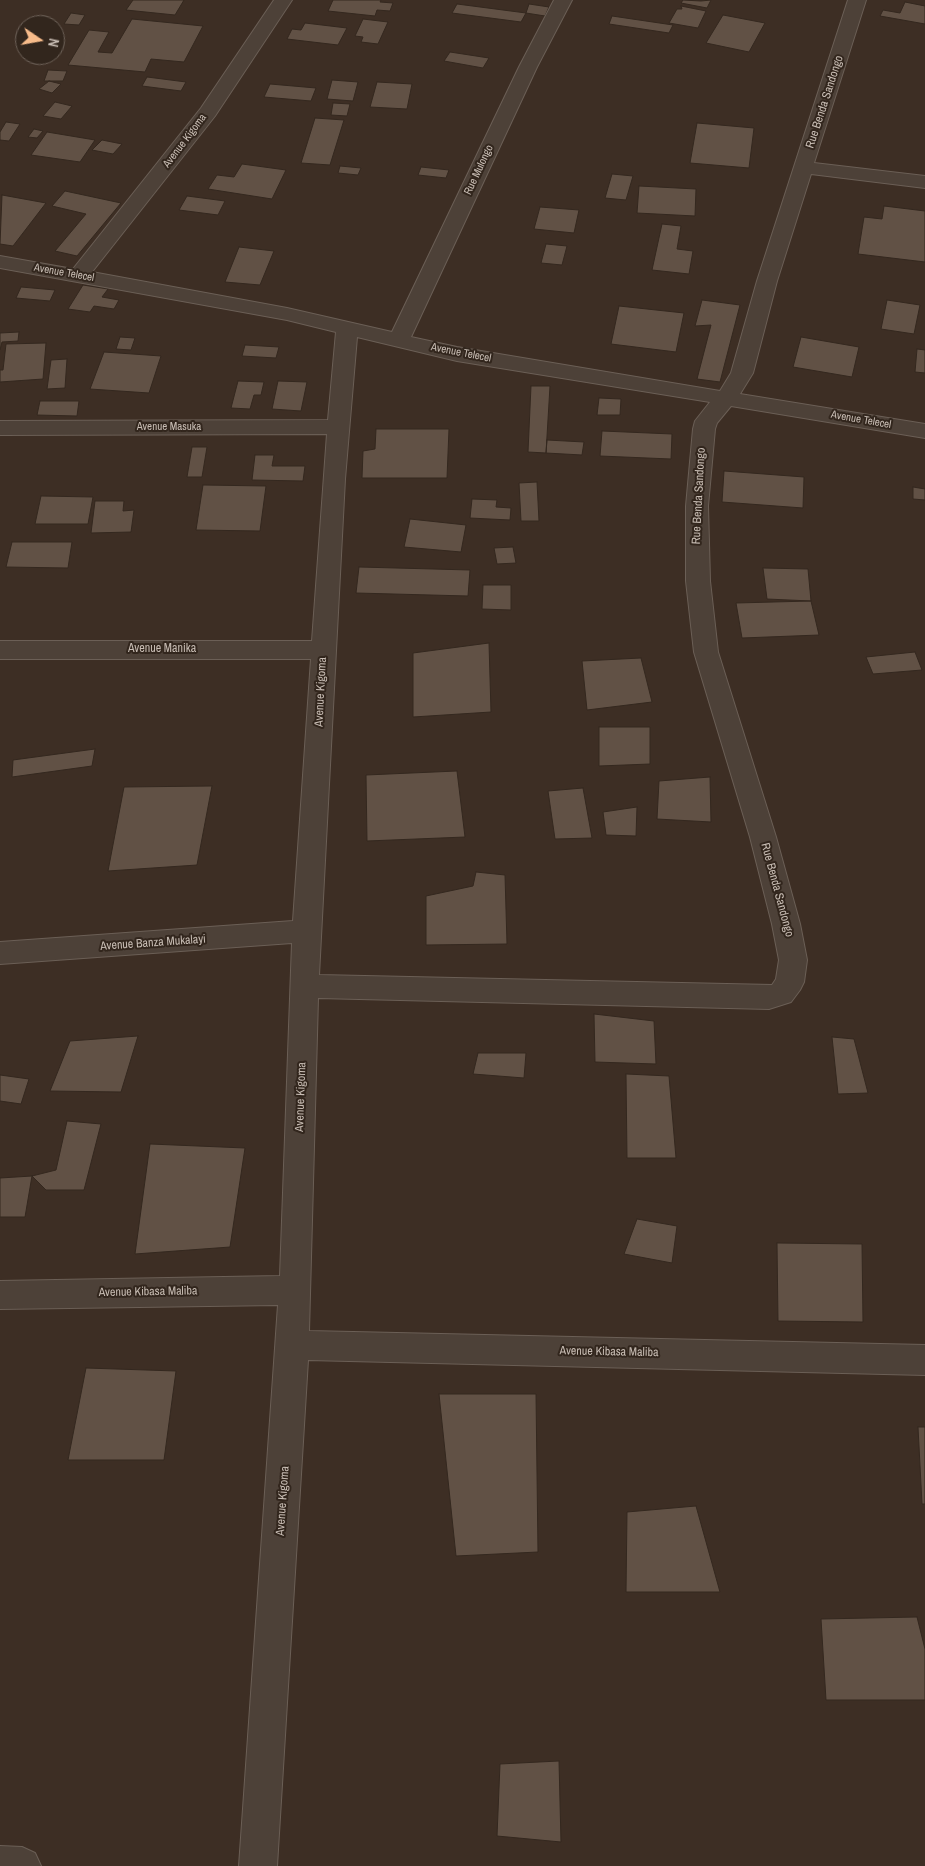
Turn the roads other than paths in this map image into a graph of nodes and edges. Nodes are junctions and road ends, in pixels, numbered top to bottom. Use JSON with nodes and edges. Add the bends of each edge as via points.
{"nodes":[{"id":1,"x":283,"y":0,"type":"edge"},
{"id":2,"x":562,"y":0,"type":"edge"},
{"id":3,"x":857,"y":0,"type":"edge"},
{"id":4,"x":804,"y":167,"type":"junction"},
{"id":5,"x":925,"y":182,"type":"edge"},
{"id":6,"x":0,"y":262,"type":"edge"},
{"id":7,"x":79,"y":275,"type":"junction"},
{"id":8,"x":346,"y":328,"type":"junction"},
{"id":9,"x":398,"y":341,"type":"junction"},
{"id":10,"x":728,"y":397,"type":"junction"},
{"id":11,"x":337,"y":426,"type":"junction"},
{"id":12,"x":0,"y":428,"type":"edge"},
{"id":13,"x":925,"y":431,"type":"edge"},
{"id":14,"x":0,"y":650,"type":"edge"},
{"id":15,"x":323,"y":650,"type":"junction"},
{"id":16,"x":306,"y":931,"type":"junction"},
{"id":17,"x":0,"y":953,"type":"edge"},
{"id":18,"x":304,"y":986,"type":"junction"},
{"id":19,"x":296,"y":1290,"type":"junction"},
{"id":20,"x":0,"y":1295,"type":"edge"},
{"id":21,"x":293,"y":1345,"type":"junction"},
{"id":22,"x":925,"y":1360,"type":"edge"},
{"id":23,"x":0,"y":1865,"type":"edge"},
{"id":24,"x":22,"y":1866,"type":"edge"},
{"id":25,"x":258,"y":1866,"type":"edge"}],
"edges":[{"from":1,"to":7,"type":"street","name":"Avenue Kigoma","via":[[208,112]]},
{"from":2,"to":9,"type":"street","name":"Rue Mulongo"},
{"from":3,"to":4,"type":"street","name":"Rue Benda Sandongo"},
{"from":4,"to":5,"type":"street"},
{"from":4,"to":10,"type":"street","name":"Rue Benda Sandongo","via":[[742,374]]},
{"from":6,"to":7,"type":"street","name":"Avenue Telecel"},
{"from":7,"to":8,"type":"street","name":"Avenue Telecel"},
{"from":8,"to":9,"type":"street","name":"Avenue Telecel"},
{"from":8,"to":11,"type":"street","name":"Avenue Kigoma"},
{"from":9,"to":10,"type":"street","name":"Avenue Telecel"},
{"from":10,"to":13,"type":"street","name":"Avenue Telecel"},
{"from":10,"to":18,"type":"street","name":"Rue Benda Sandongo","via":[[706,421],[701,439],[696,544],[700,619],[714,682],[763,837],[791,942],[790,982],[781,994],[769,997]]},
{"from":11,"to":12,"type":"street","name":"Avenue Masuka"},
{"from":11,"to":15,"type":"street","name":"Avenue Kigoma"},
{"from":14,"to":15,"type":"street","name":"Avenue Manika"},
{"from":15,"to":16,"type":"street","name":"Avenue Kigoma"},
{"from":16,"to":17,"type":"street","name":"Avenue Banza Mukalayi"},
{"from":16,"to":18,"type":"street","name":"Avenue Kigoma"},
{"from":18,"to":19,"type":"street","name":"Avenue Kigoma"},
{"from":19,"to":20,"type":"street","name":"Avenue Kibasa Maliba"},
{"from":19,"to":21,"type":"street","name":"Avenue Kigoma"},
{"from":21,"to":22,"type":"street","name":"Avenue Kibasa Maliba"},
{"from":21,"to":25,"type":"street","name":"Avenue Kigoma"},
{"from":23,"to":24,"type":"street"}]}
